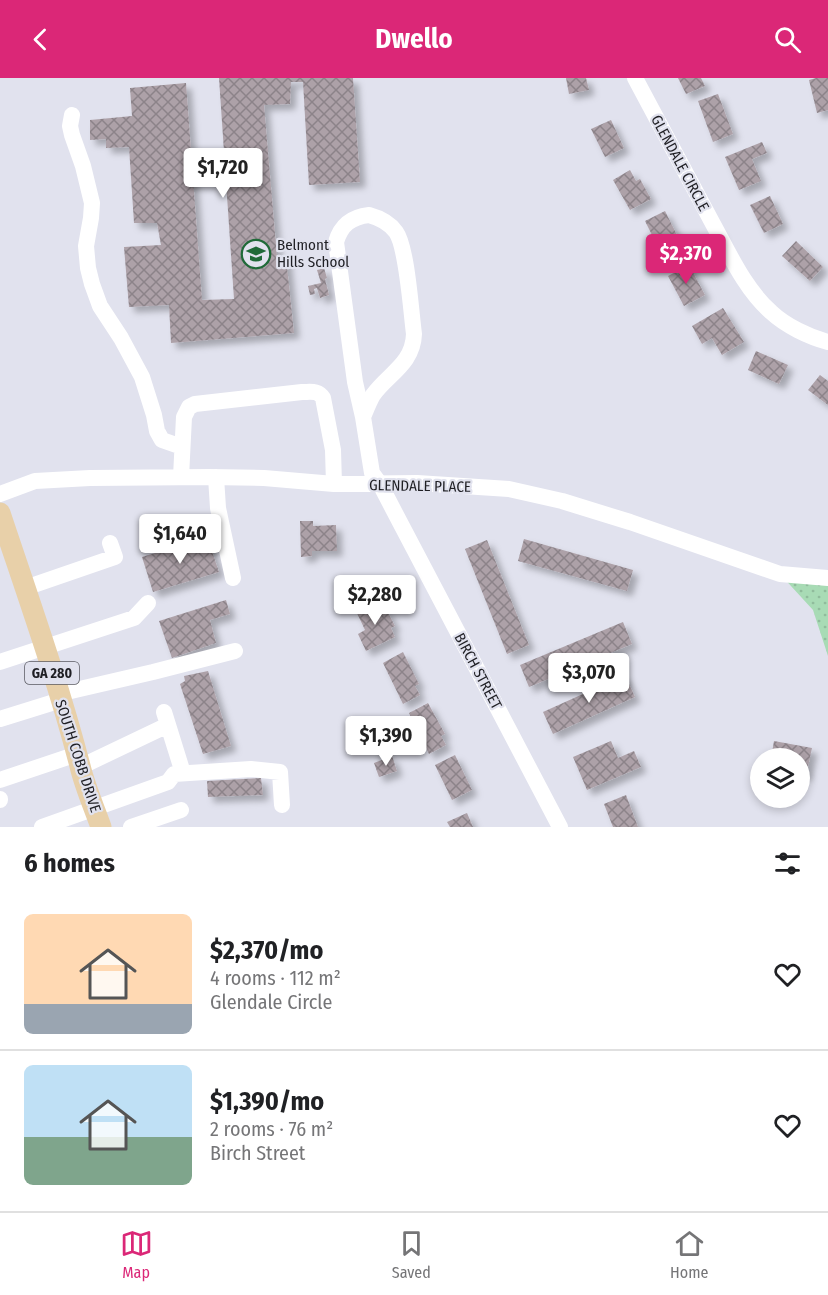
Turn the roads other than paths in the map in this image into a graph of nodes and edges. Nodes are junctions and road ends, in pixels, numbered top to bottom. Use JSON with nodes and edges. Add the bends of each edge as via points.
{"nodes":[{"id":1,"x":635,"y":78,"type":"edge"},
{"id":2,"x":72,"y":115,"type":"dead end"},
{"id":3,"x":828,"y":342,"type":"edge"},
{"id":4,"x":363,"y":417,"type":"junction"},
{"id":5,"x":182,"y":447,"type":"junction"},
{"id":6,"x":181,"y":477,"type":"junction"},
{"id":7,"x":216,"y":477,"type":"junction"},
{"id":8,"x":334,"y":484,"type":"junction"},
{"id":9,"x":380,"y":484,"type":"junction"},
{"id":10,"x":0,"y":494,"type":"edge"},
{"id":11,"x":0,"y":513,"type":"edge"},
{"id":12,"x":110,"y":543,"type":"dead end"},
{"id":13,"x":232,"y":578,"type":"dead end"},
{"id":14,"x":828,"y":578,"type":"edge"},
{"id":15,"x":25,"y":588,"type":"junction"},
{"id":16,"x":148,"y":603,"type":"dead end"},
{"id":17,"x":44,"y":648,"type":"junction"},
{"id":18,"x":235,"y":651,"type":"dead end"},
{"id":19,"x":0,"y":662,"type":"edge"},
{"id":20,"x":60,"y":697,"type":"junction"},
{"id":21,"x":0,"y":719,"type":"edge"},
{"id":22,"x":79,"y":760,"type":"junction"},
{"id":23,"x":183,"y":773,"type":"junction"},
{"id":24,"x":0,"y":780,"type":"edge"},
{"id":25,"x":282,"y":805,"type":"dead end"},
{"id":26,"x":181,"y":810,"type":"dead end"},
{"id":27,"x":98,"y":818,"type":"edge"},
{"id":28,"x":42,"y":827,"type":"edge"},
{"id":29,"x":131,"y":827,"type":"edge"},
{"id":30,"x":560,"y":827,"type":"edge"}],
"edges":[{"from":1,"to":3,"type":"street","name":"GLENDALE CIRCLE","via":[[751,290],[789,325]]},
{"from":2,"to":5,"type":"street","via":[[72,135],[92,203],[86,246],[92,284],[100,306],[142,377],[157,431],[162,440]]},
{"from":4,"to":4,"type":"street","name":"BIRCH STREET","via":[[336,242],[340,229],[369,214],[390,224],[398,234],[414,334],[405,361],[372,396]]},
{"from":4,"to":9,"type":"street","name":"BIRCH STREET","via":[[372,473]]},
{"from":5,"to":6,"type":"street"},
{"from":5,"to":8,"type":"street","via":[[184,417],[195,404],[317,392],[323,398],[333,450]]},
{"from":6,"to":7,"type":"street","name":"GLENDALE PLACE"},
{"from":6,"to":10,"type":"street","name":"GLENDALE PLACE","via":[[92,483],[35,481]]},
{"from":7,"to":8,"type":"street","name":"GLENDALE PLACE"},
{"from":7,"to":13,"type":"street"},
{"from":8,"to":9,"type":"street","name":"GLENDALE PLACE"},
{"from":9,"to":14,"type":"street","name":"GLENDALE PLACE","via":[[509,489],[630,522],[780,574]]},
{"from":9,"to":30,"type":"street","name":"BIRCH STREET"},
{"from":11,"to":15,"type":"main road","name":"SOUTH COBB DRIVE","number":"GA 280"},
{"from":12,"to":15,"type":"street","via":[[115,557]]},
{"from":15,"to":17,"type":"main road","name":"SOUTH COBB DRIVE","number":"GA 280"},
{"from":16,"to":17,"type":"street","via":[[134,618]]},
{"from":17,"to":19,"type":"street"},
{"from":17,"to":20,"type":"main road","name":"SOUTH COBB DRIVE","number":"GA 280"},
{"from":18,"to":20,"type":"street"},
{"from":20,"to":21,"type":"street"},
{"from":20,"to":22,"type":"main road","name":"SOUTH COBB DRIVE","number":"GA 280"},
{"from":22,"to":23,"type":"street","via":[[166,718]]},
{"from":22,"to":24,"type":"street"},
{"from":22,"to":27,"type":"main road","name":"SOUTH COBB DRIVE","number":"GA 280"},
{"from":23,"to":25,"type":"street","via":[[251,769],[280,772]]},
{"from":23,"to":27,"type":"street","via":[[174,774],[168,782]]},
{"from":26,"to":29,"type":"street"},
{"from":27,"to":28,"type":"street"}]}
